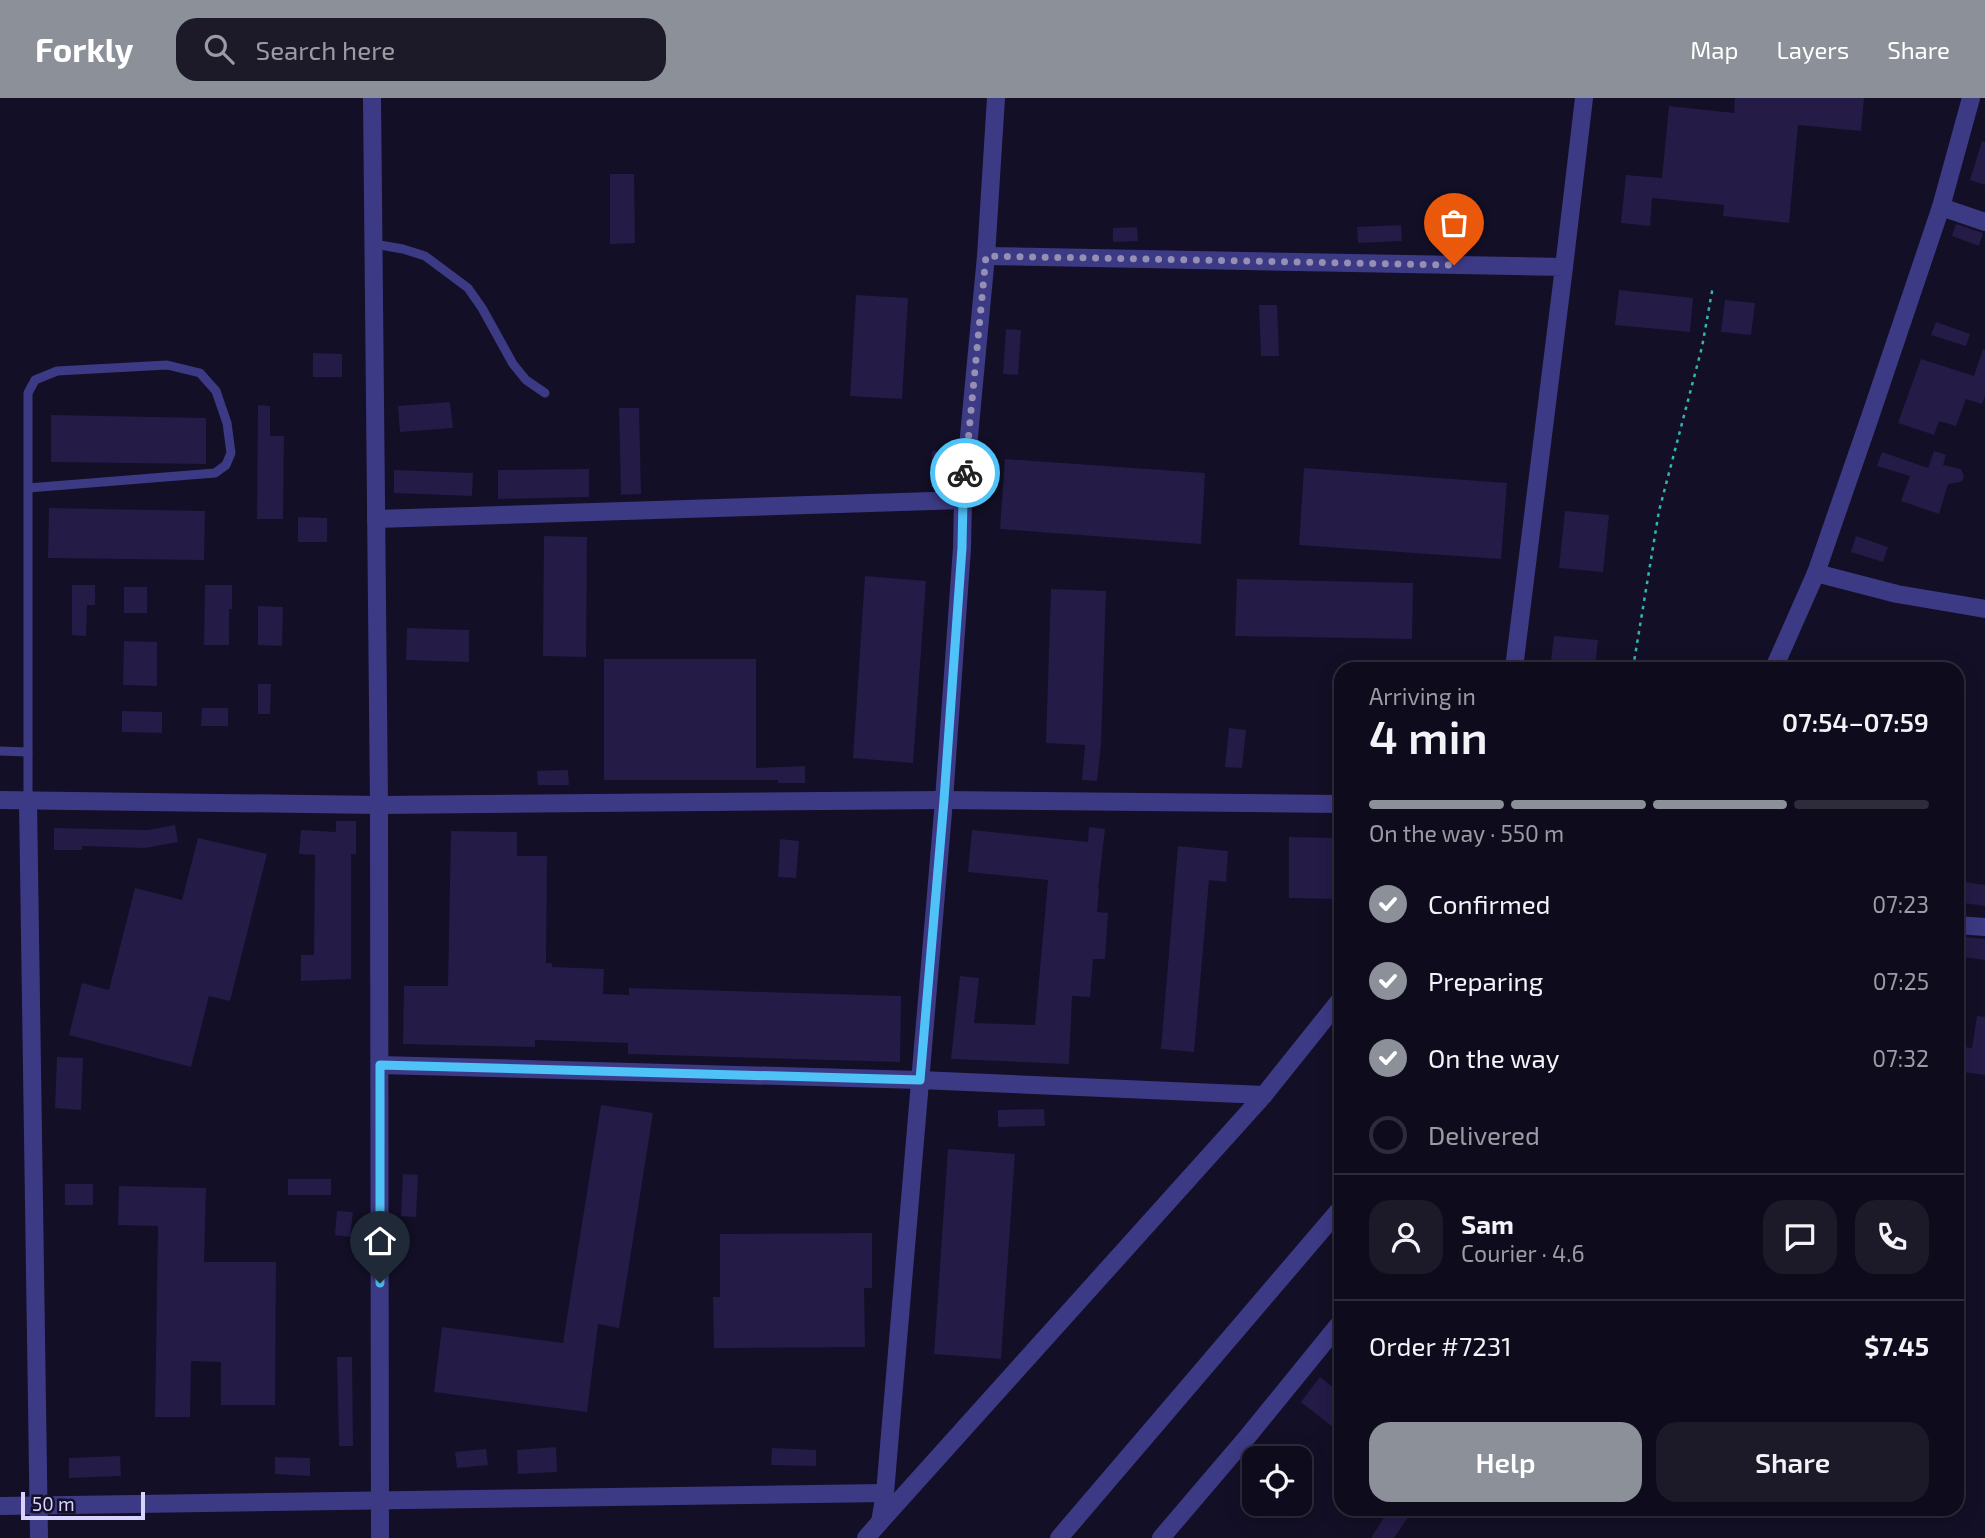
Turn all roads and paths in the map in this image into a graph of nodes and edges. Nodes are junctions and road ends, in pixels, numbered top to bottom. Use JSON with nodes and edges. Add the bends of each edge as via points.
{"nodes":[{"id":1,"x":372,"y":98,"type":"edge"},
{"id":2,"x":996,"y":98,"type":"edge"},
{"id":3,"x":1584,"y":98,"type":"edge"},
{"id":4,"x":1971,"y":98,"type":"edge"},
{"id":5,"x":1941,"y":207,"type":"junction"},
{"id":6,"x":1985,"y":222,"type":"edge"},
{"id":7,"x":374,"y":244,"type":"junction"},
{"id":8,"x":986,"y":256,"type":"junction"},
{"id":9,"x":1564,"y":267,"type":"junction"},
{"id":10,"x":1713,"y":286,"type":"dead end"},
{"id":11,"x":545,"y":393,"type":"dead end"},
{"id":12,"x":28,"y":488,"type":"junction"},
{"id":13,"x":963,"y":500,"type":"junction"},
{"id":14,"x":376,"y":519,"type":"junction"},
{"id":15,"x":1816,"y":573,"type":"junction"},
{"id":16,"x":1985,"y":609,"type":"edge"},
{"id":17,"x":1515,"y":662,"type":"edge"},
{"id":18,"x":1634,"y":662,"type":"edge"},
{"id":19,"x":1777,"y":662,"type":"edge"},
{"id":20,"x":0,"y":751,"type":"edge"},
{"id":21,"x":28,"y":752,"type":"junction"},
{"id":22,"x":0,"y":800,"type":"edge"},
{"id":23,"x":28,"y":800,"type":"junction"},
{"id":24,"x":944,"y":800,"type":"junction"},
{"id":25,"x":1334,"y":804,"type":"edge"},
{"id":26,"x":379,"y":805,"type":"junction"},
{"id":27,"x":1964,"y":926,"type":"edge"},
{"id":28,"x":1985,"y":927,"type":"edge"},
{"id":29,"x":1334,"y":1008,"type":"edge"},
{"id":30,"x":380,"y":1065,"type":"junction"},
{"id":31,"x":920,"y":1080,"type":"junction"},
{"id":32,"x":1265,"y":1095,"type":"junction"},
{"id":33,"x":1334,"y":1216,"type":"edge"},
{"id":34,"x":1334,"y":1330,"type":"edge"},
{"id":35,"x":885,"y":1493,"type":"junction"},
{"id":36,"x":380,"y":1501,"type":"junction"},
{"id":37,"x":0,"y":1506,"type":"edge"},
{"id":38,"x":39,"y":1506,"type":"junction"},
{"id":39,"x":880,"y":1522,"type":"junction"},
{"id":40,"x":39,"y":1538,"type":"edge"},
{"id":41,"x":380,"y":1538,"type":"edge"},
{"id":42,"x":866,"y":1538,"type":"edge"},
{"id":43,"x":1059,"y":1538,"type":"edge"},
{"id":44,"x":1161,"y":1538,"type":"edge"}],
"edges":[{"from":1,"to":7,"type":"street"},
{"from":2,"to":8,"type":"street"},
{"from":3,"to":9,"type":"street"},
{"from":4,"to":5,"type":"street"},
{"from":5,"to":6,"type":"street"},
{"from":5,"to":15,"type":"street"},
{"from":7,"to":11,"type":"lane","via":[[425,256],[468,288],[513,363],[526,380]]},
{"from":7,"to":14,"type":"street"},
{"from":8,"to":9,"type":"street"},
{"from":8,"to":13,"type":"street"},
{"from":9,"to":17,"type":"street"},
{"from":10,"to":18,"type":"path","via":[[1702,347],[1659,511]]},
{"from":12,"to":12,"type":"lane","via":[[28,393],[35,380],[57,371],[167,365],[200,373],[216,391],[227,423],[230,453],[226,465],[215,473]]},
{"from":12,"to":21,"type":"lane"},
{"from":13,"to":14,"type":"street"},
{"from":13,"to":24,"type":"street"},
{"from":14,"to":26,"type":"street"},
{"from":15,"to":16,"type":"street","via":[[1897,594]]},
{"from":15,"to":19,"type":"street"},
{"from":20,"to":21,"type":"lane"},
{"from":21,"to":23,"type":"lane"},
{"from":22,"to":23,"type":"street"},
{"from":23,"to":26,"type":"street"},
{"from":23,"to":38,"type":"street"},
{"from":24,"to":25,"type":"street"},
{"from":24,"to":26,"type":"street"},
{"from":24,"to":31,"type":"street"},
{"from":26,"to":30,"type":"street"},
{"from":27,"to":28,"type":"street"},
{"from":29,"to":32,"type":"street"},
{"from":30,"to":31,"type":"street"},
{"from":30,"to":36,"type":"street"},
{"from":31,"to":32,"type":"street"},
{"from":31,"to":35,"type":"street"},
{"from":32,"to":39,"type":"street"},
{"from":33,"to":43,"type":"street"},
{"from":34,"to":44,"type":"street"},
{"from":35,"to":36,"type":"street"},
{"from":35,"to":39,"type":"street"},
{"from":36,"to":38,"type":"street"},
{"from":36,"to":41,"type":"street"},
{"from":37,"to":38,"type":"street"},
{"from":38,"to":40,"type":"street"},
{"from":39,"to":42,"type":"street"}]}
